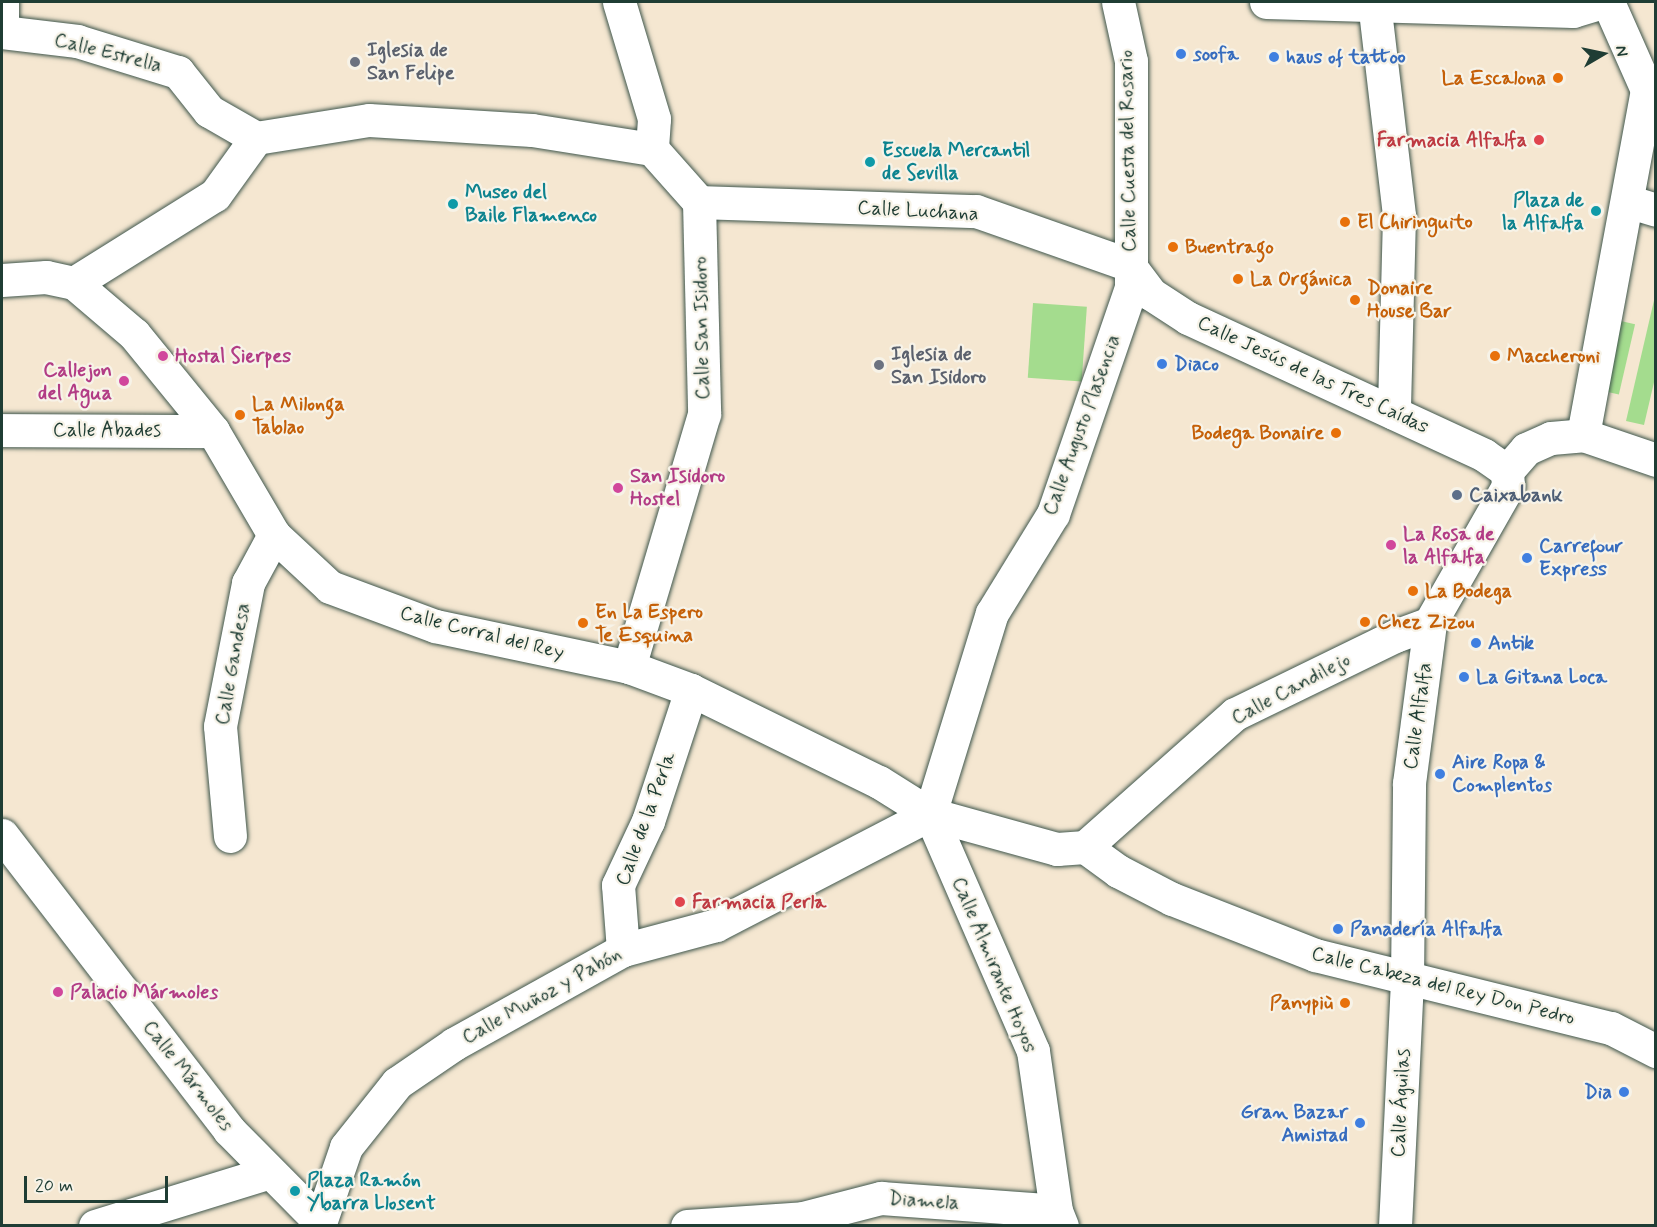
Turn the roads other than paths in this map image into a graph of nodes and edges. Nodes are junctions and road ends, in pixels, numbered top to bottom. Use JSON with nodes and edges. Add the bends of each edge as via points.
{"nodes":[{"id":1,"x":2,"y":2,"type":"edge"},
{"id":2,"x":619,"y":2,"type":"edge"},
{"id":3,"x":1118,"y":2,"type":"edge"},
{"id":4,"x":1266,"y":2,"type":"edge"},
{"id":5,"x":1608,"y":2,"type":"edge"},
{"id":6,"x":1374,"y":5,"type":"edge"},
{"id":7,"x":1476,"y":5,"type":"edge"},
{"id":8,"x":1588,"y":6,"type":"edge"},
{"id":9,"x":2,"y":32,"type":"edge"},
{"id":10,"x":1651,"y":90,"type":"edge"},
{"id":11,"x":256,"y":138,"type":"junction"},
{"id":12,"x":652,"y":149,"type":"junction"},
{"id":13,"x":699,"y":202,"type":"junction"},
{"id":14,"x":1641,"y":205,"type":"edge"},
{"id":15,"x":1129,"y":266,"type":"junction"},
{"id":16,"x":2,"y":280,"type":"edge"},
{"id":17,"x":74,"y":283,"type":"junction"},
{"id":18,"x":1394,"y":412,"type":"junction"},
{"id":19,"x":2,"y":430,"type":"edge"},
{"id":20,"x":213,"y":431,"type":"junction"},
{"id":21,"x":1583,"y":435,"type":"junction"},
{"id":22,"x":1656,"y":460,"type":"edge"},
{"id":23,"x":1507,"y":471,"type":"junction"},
{"id":24,"x":274,"y":535,"type":"junction"},
{"id":25,"x":1430,"y":623,"type":"junction"},
{"id":26,"x":629,"y":667,"type":"junction"},
{"id":27,"x":692,"y":690,"type":"junction"},
{"id":28,"x":930,"y":814,"type":"junction"},
{"id":29,"x":2,"y":835,"type":"edge"},
{"id":30,"x":230,"y":836,"type":"dead end"},
{"id":31,"x":1085,"y":847,"type":"junction"},
{"id":32,"x":623,"y":950,"type":"junction"},
{"id":33,"x":1407,"y":981,"type":"junction"},
{"id":34,"x":1656,"y":1051,"type":"edge"},
{"id":35,"x":267,"y":1173,"type":"junction"},
{"id":36,"x":1059,"y":1218,"type":"edge"},
{"id":37,"x":319,"y":1224,"type":"edge"},
{"id":38,"x":95,"y":1226,"type":"edge"},
{"id":39,"x":687,"y":1226,"type":"edge"},
{"id":40,"x":1395,"y":1226,"type":"edge"}],
"edges":[{"from":1,"to":9,"type":"street"},
{"from":2,"to":12,"type":"street","via":[[654,119]]},
{"from":3,"to":15,"type":"street","name":"Calle Cuesta del Rosario","via":[[1131,61]]},
{"from":4,"to":6,"type":"street"},
{"from":5,"to":10,"type":"street"},
{"from":6,"to":7,"type":"street"},
{"from":6,"to":18,"type":"street","via":[[1399,216]]},
{"from":7,"to":8,"type":"street"},
{"from":9,"to":11,"type":"street","name":"Calle Estrella","via":[[77,41],[178,72],[209,111]]},
{"from":10,"to":14,"type":"street"},
{"from":11,"to":12,"type":"street","via":[[369,120],[532,129]]},
{"from":11,"to":17,"type":"street","via":[[215,195]]},
{"from":12,"to":13,"type":"street"},
{"from":13,"to":15,"type":"street","name":"Calle Luchana","via":[[976,211]]},
{"from":13,"to":26,"type":"street","name":"Calle San Isidoro","via":[[704,414]]},
{"from":14,"to":21,"type":"street"},
{"from":15,"to":18,"type":"street","name":"Calle Jesús de las Tres Caídas","via":[[1151,294],[1188,318]]},
{"from":15,"to":28,"type":"street","name":"Calle Augusto Plasencia","via":[[1131,287],[1053,514],[992,613]]},
{"from":16,"to":17,"type":"street","via":[[46,277]]},
{"from":17,"to":20,"type":"street","name":"Calle Corral del Rey","via":[[134,334]]},
{"from":18,"to":23,"type":"street","name":"Calle Jesús de las Tres Caídas","via":[[1484,455]]},
{"from":19,"to":20,"type":"street","name":"Calle Abades"},
{"from":20,"to":24,"type":"street","name":"Calle Corral del Rey"},
{"from":21,"to":22,"type":"street"},
{"from":21,"to":23,"type":"street","via":[[1551,438],[1526,449]]},
{"from":23,"to":25,"type":"street","name":"Calle Alfalfa","via":[[1508,486]]},
{"from":24,"to":26,"type":"street","name":"Calle Corral del Rey","via":[[330,587],[394,612],[435,626]]},
{"from":24,"to":30,"type":"street","name":"Calle Gandesa","via":[[248,583],[220,726]]},
{"from":25,"to":31,"type":"street","name":"Calle Candilejo","via":[[1395,636],[1235,714]]},
{"from":25,"to":33,"type":"street","name":"Calle Alfalfa","via":[[1409,783]]},
{"from":26,"to":27,"type":"street","name":"Calle Corral del Rey"},
{"from":27,"to":28,"type":"street","name":"Calle Corral del Rey","via":[[879,782]]},
{"from":27,"to":32,"type":"street","name":"Calle de la Perla","via":[[648,821],[618,885]]},
{"from":28,"to":31,"type":"street","via":[[1058,849]]},
{"from":28,"to":32,"type":"street","name":"Calle Muñoz y Pabón","via":[[716,925]]},
{"from":28,"to":36,"type":"street","name":"Calle Almirante Hoyos","via":[[1033,1051]]},
{"from":29,"to":35,"type":"street","name":"Calle Mármoles","via":[[229,1130]]},
{"from":31,"to":33,"type":"street","name":"Calle Cabeza del Rey Don Pedro","via":[[1118,871],[1172,899],[1315,955]]},
{"from":32,"to":37,"type":"street","name":"Calle Muñoz y Pabón","via":[[454,1044],[397,1083],[346,1147]]},
{"from":33,"to":34,"type":"street","name":"Calle Cabeza del Rey Don Pedro","via":[[1611,1028]]},
{"from":33,"to":40,"type":"street","name":"Calle Águilas"},
{"from":35,"to":37,"type":"street","name":"Calle Mármoles"},
{"from":35,"to":38,"type":"street"},
{"from":36,"to":39,"type":"street","name":"Diamela","via":[[881,1198],[803,1218]]}]}
